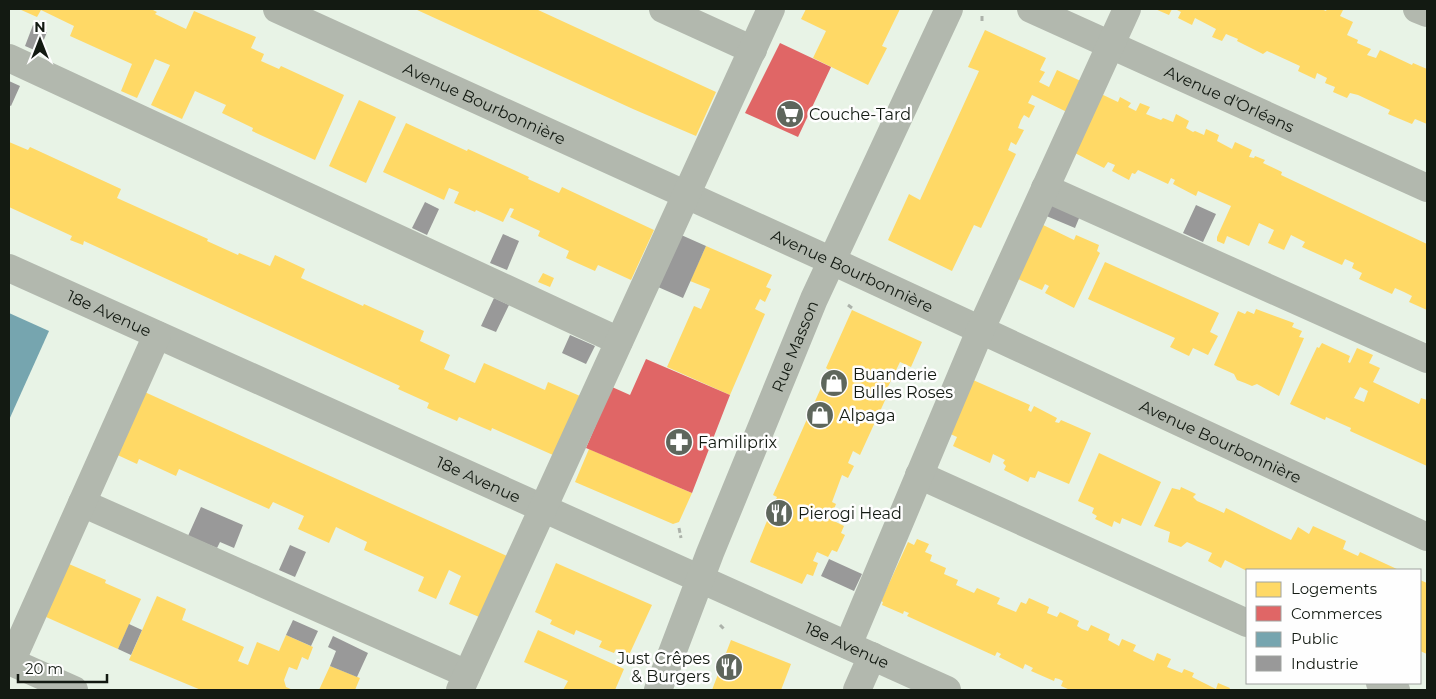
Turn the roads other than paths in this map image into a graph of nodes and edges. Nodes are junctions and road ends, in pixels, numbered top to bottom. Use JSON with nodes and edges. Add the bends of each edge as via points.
{"nodes":[{"id":1,"x":277,"y":9,"type":"edge"},
{"id":2,"x":663,"y":9,"type":"edge"},
{"id":3,"x":771,"y":9,"type":"edge"},
{"id":4,"x":949,"y":9,"type":"edge"},
{"id":5,"x":1031,"y":9,"type":"edge"},
{"id":6,"x":1127,"y":9,"type":"edge"},
{"id":7,"x":1417,"y":9,"type":"edge"},
{"id":8,"x":1427,"y":13,"type":"edge"},
{"id":9,"x":1111,"y":44,"type":"junction"},
{"id":10,"x":753,"y":50,"type":"junction"},
{"id":11,"x":9,"y":58,"type":"edge"},
{"id":12,"x":1045,"y":188,"type":"junction"},
{"id":13,"x":1427,"y":188,"type":"edge"},
{"id":14,"x":686,"y":196,"type":"junction"},
{"id":15,"x":832,"y":261,"type":"junction"},
{"id":16,"x":9,"y":268,"type":"edge"},
{"id":17,"x":980,"y":330,"type":"junction"},
{"id":18,"x":157,"y":335,"type":"junction"},
{"id":19,"x":620,"y":341,"type":"junction"},
{"id":20,"x":1427,"y":359,"type":"edge"},
{"id":21,"x":919,"y":475,"type":"junction"},
{"id":22,"x":82,"y":503,"type":"junction"},
{"id":23,"x":543,"y":508,"type":"junction"},
{"id":24,"x":1427,"y":537,"type":"edge"},
{"id":25,"x":701,"y":578,"type":"junction"},
{"id":26,"x":1246,"y":623,"type":"edge"},
{"id":27,"x":848,"y":645,"type":"junction"},
{"id":28,"x":872,"y":656,"type":"junction"},
{"id":29,"x":10,"y":662,"type":"edge"},
{"id":30,"x":464,"y":682,"type":"edge"},
{"id":31,"x":1382,"y":684,"type":"edge"},
{"id":32,"x":74,"y":690,"type":"edge"},
{"id":33,"x":658,"y":690,"type":"edge"},
{"id":34,"x":857,"y":690,"type":"edge"},
{"id":35,"x":947,"y":690,"type":"edge"},
{"id":36,"x":1396,"y":690,"type":"edge"}],
"edges":[{"from":1,"to":14,"type":"street","name":"Avenue Bourbonnière"},
{"from":2,"to":10,"type":"street"},
{"from":3,"to":10,"type":"street"},
{"from":4,"to":15,"type":"street","name":"Rue Masson"},
{"from":5,"to":9,"type":"street","name":"Avenue d'Orléans"},
{"from":6,"to":9,"type":"street"},
{"from":7,"to":8,"type":"street"},
{"from":9,"to":12,"type":"street"},
{"from":9,"to":13,"type":"street","name":"Avenue d'Orléans"},
{"from":10,"to":14,"type":"street"},
{"from":11,"to":19,"type":"street"},
{"from":12,"to":17,"type":"street"},
{"from":12,"to":20,"type":"street"},
{"from":14,"to":15,"type":"street","name":"Avenue Bourbonnière"},
{"from":14,"to":19,"type":"street"},
{"from":15,"to":17,"type":"street","name":"Avenue Bourbonnière"},
{"from":15,"to":25,"type":"street","name":"Rue Masson"},
{"from":16,"to":18,"type":"street","name":"18e Avenue"},
{"from":17,"to":21,"type":"street"},
{"from":17,"to":24,"type":"street","name":"Avenue Bourbonnière"},
{"from":18,"to":22,"type":"street"},
{"from":18,"to":23,"type":"street","name":"18e Avenue"},
{"from":19,"to":23,"type":"street"},
{"from":21,"to":26,"type":"street"},
{"from":21,"to":27,"type":"street"},
{"from":22,"to":29,"type":"street"},
{"from":22,"to":30,"type":"street"},
{"from":23,"to":25,"type":"street","name":"18e Avenue"},
{"from":23,"to":30,"type":"street"},
{"from":25,"to":27,"type":"street","name":"18e Avenue"},
{"from":25,"to":33,"type":"street","name":"Rue Masson"},
{"from":27,"to":28,"type":"street","name":"18e Avenue"},
{"from":28,"to":34,"type":"street"},
{"from":28,"to":35,"type":"street","name":"18e Avenue"},
{"from":29,"to":32,"type":"street"},
{"from":31,"to":36,"type":"street"}]}
